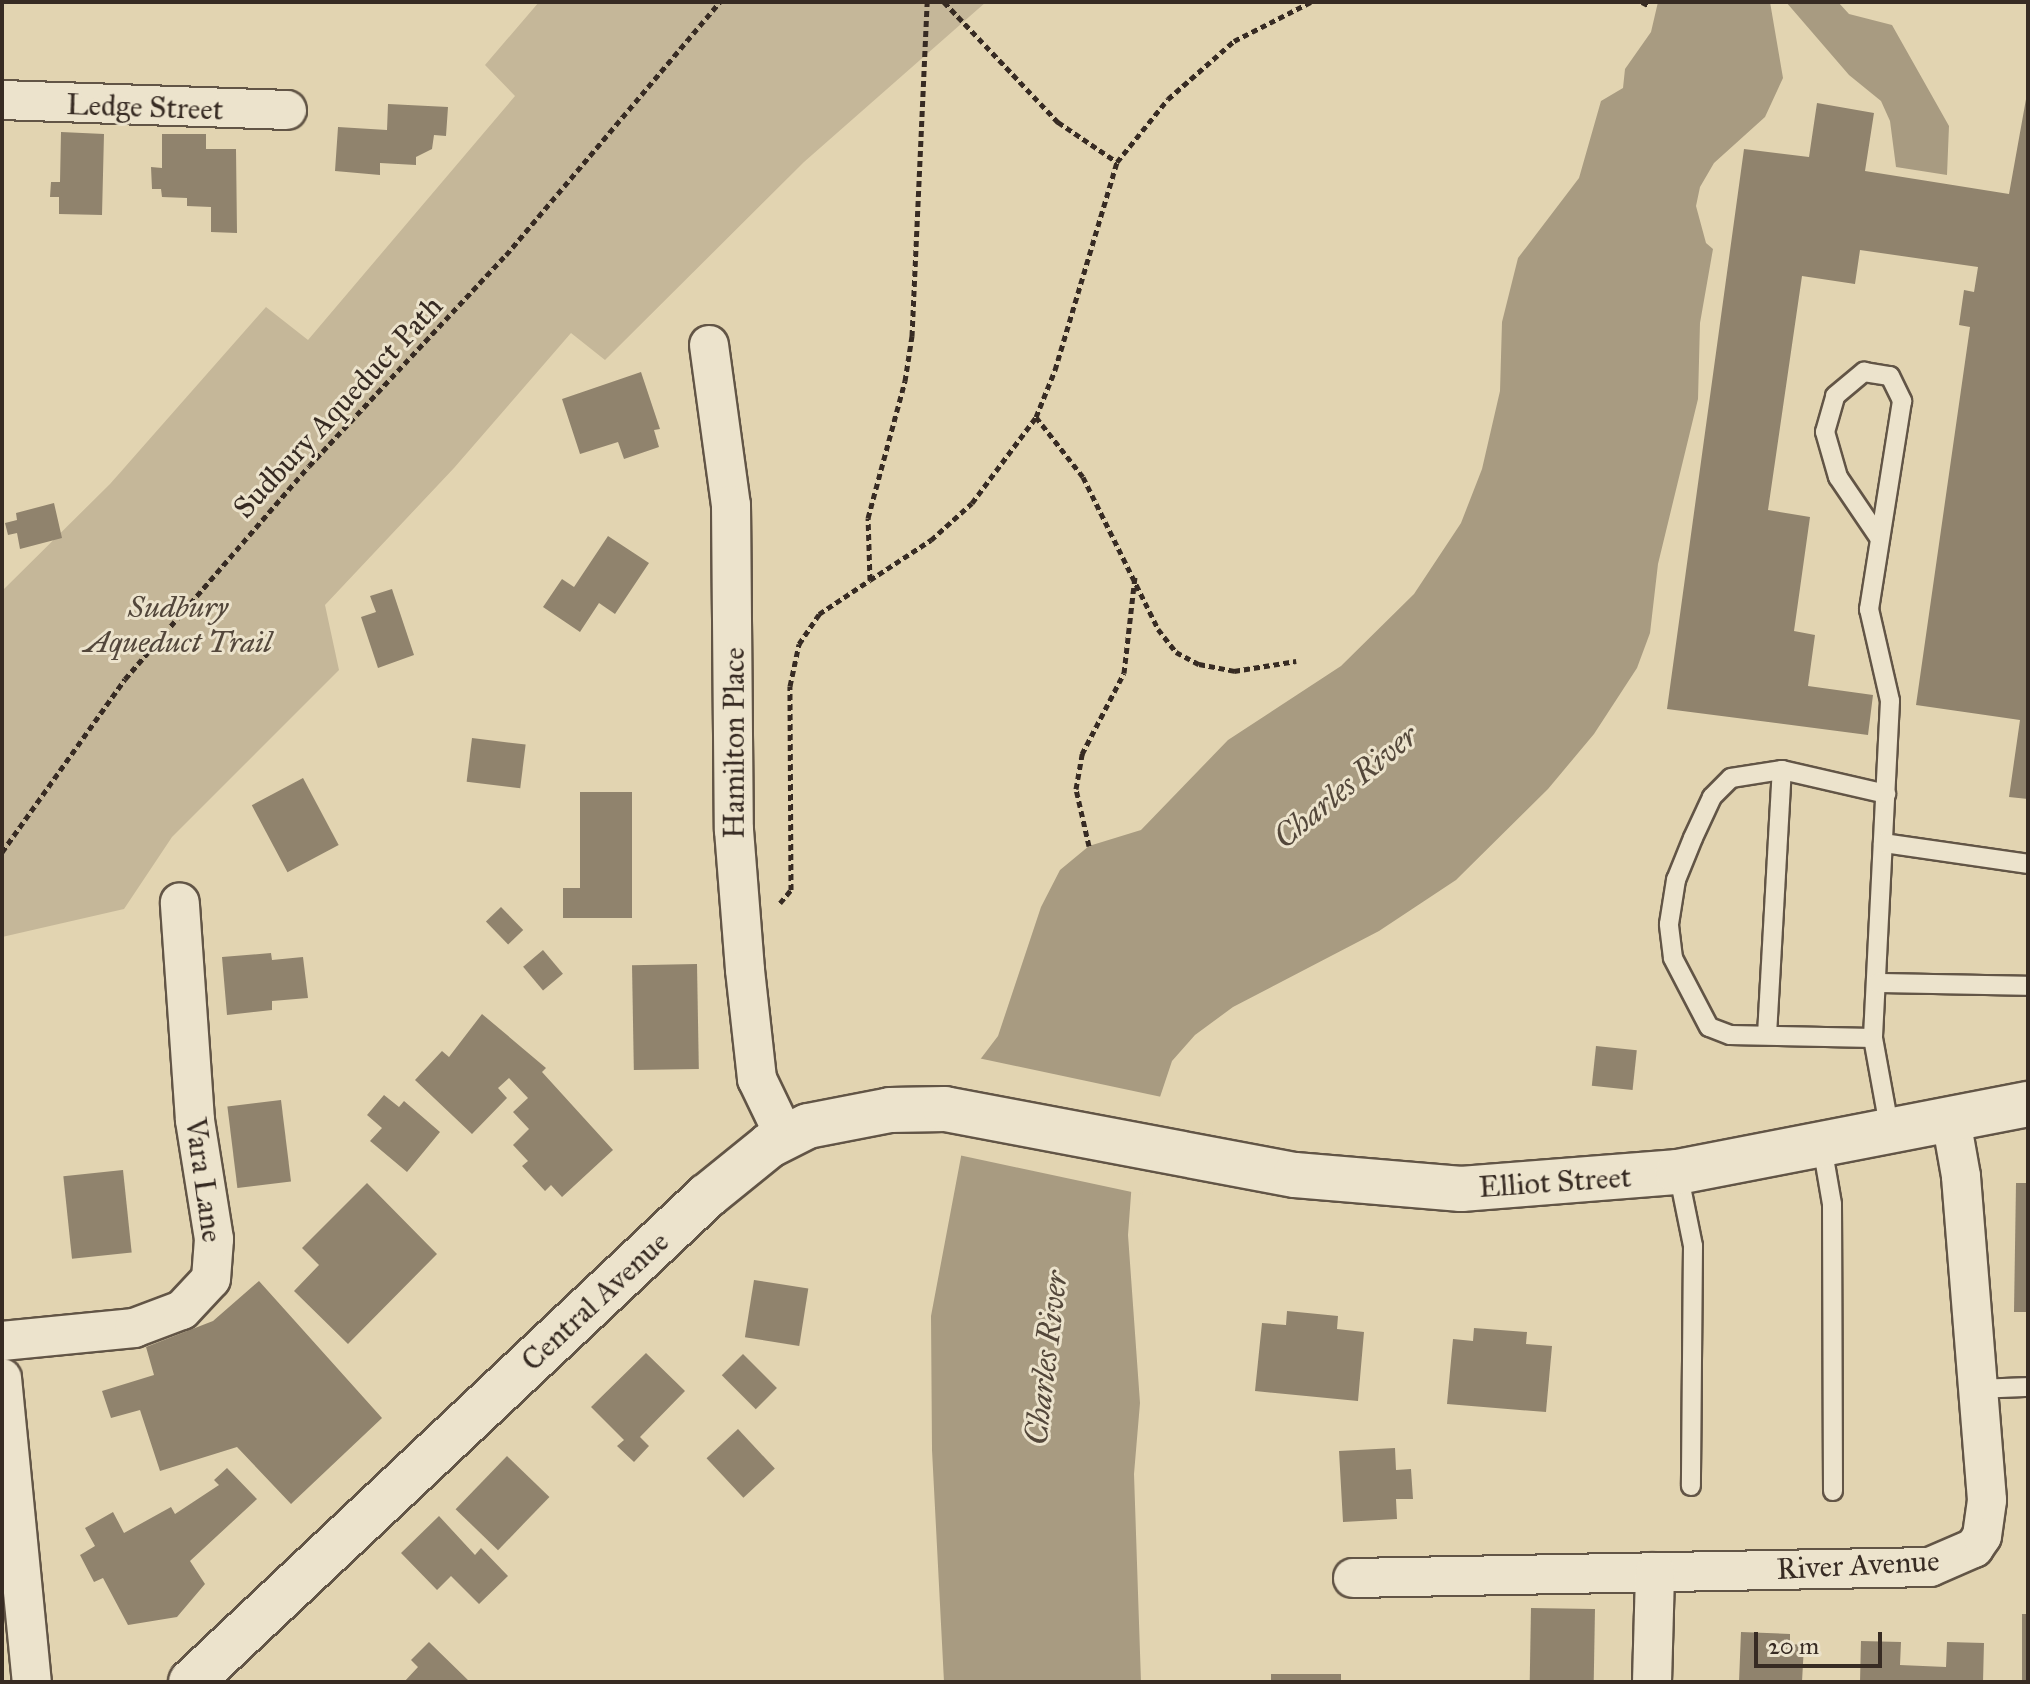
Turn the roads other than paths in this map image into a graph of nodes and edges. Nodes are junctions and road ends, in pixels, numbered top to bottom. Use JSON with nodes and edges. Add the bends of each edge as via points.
{"nodes":[{"id":1,"x":2,"y":100,"type":"edge"},
{"id":2,"x":287,"y":110,"type":"dead end"},
{"id":3,"x":709,"y":345,"type":"dead end"},
{"id":4,"x":1878,"y":536,"type":"junction"},
{"id":5,"x":1782,"y":770,"type":"junction"},
{"id":6,"x":1886,"y":794,"type":"junction"},
{"id":7,"x":1883,"y":843,"type":"junction"},
{"id":8,"x":2028,"y":864,"type":"edge"},
{"id":9,"x":180,"y":903,"type":"dead end"},
{"id":10,"x":1877,"y":983,"type":"junction"},
{"id":11,"x":2028,"y":986,"type":"edge"},
{"id":12,"x":1767,"y":1035,"type":"junction"},
{"id":13,"x":1873,"y":1038,"type":"junction"},
{"id":14,"x":2028,"y":1104,"type":"edge"},
{"id":15,"x":1951,"y":1120,"type":"junction"},
{"id":16,"x":1890,"y":1132,"type":"junction"},
{"id":17,"x":1081,"y":1134,"type":"joint"},
{"id":18,"x":784,"y":1135,"type":"junction"},
{"id":19,"x":1822,"y":1146,"type":"junction"},
{"id":20,"x":1678,"y":1172,"type":"junction"},
{"id":21,"x":2,"y":1341,"type":"edge"},
{"id":22,"x":2028,"y":1387,"type":"edge"},
{"id":23,"x":1978,"y":1389,"type":"junction"},
{"id":24,"x":3,"y":1393,"type":"edge"},
{"id":25,"x":1691,"y":1486,"type":"dead end"},
{"id":26,"x":1833,"y":1491,"type":"dead end"},
{"id":27,"x":9,"y":1527,"type":"edge"},
{"id":28,"x":1655,"y":1572,"type":"junction"},
{"id":29,"x":1353,"y":1578,"type":"dead end"},
{"id":30,"x":32,"y":1682,"type":"edge"},
{"id":31,"x":191,"y":1682,"type":"edge"},
{"id":32,"x":1652,"y":1682,"type":"edge"}],
"edges":[{"from":1,"to":2,"type":"street","name":"Ledge Street"},
{"from":3,"to":18,"type":"street","name":"Hamilton Place","via":[[730,480],[734,830],[743,946],[757,1079]]},
{"from":4,"to":4,"type":"lane","via":[[1902,401],[1890,376],[1864,372],[1835,396],[1825,432],[1838,477]]},
{"from":4,"to":6,"type":"lane","via":[[1869,617],[1889,691]]},
{"from":5,"to":6,"type":"lane"},
{"from":5,"to":12,"type":"lane"},
{"from":5,"to":12,"type":"lane","via":[[1744,774],[1721,787],[1693,838],[1672,896],[1673,958],[1705,1024],[1730,1035]]},
{"from":6,"to":7,"type":"lane"},
{"from":7,"to":8,"type":"lane"},
{"from":7,"to":10,"type":"lane"},
{"from":9,"to":21,"type":"street","name":"Vara Lane","via":[[195,1120],[214,1239],[211,1279],[199,1296],[159,1321],[109,1332]]},
{"from":10,"to":11,"type":"lane"},
{"from":10,"to":13,"type":"lane"},
{"from":12,"to":13,"type":"lane"},
{"from":13,"to":16,"type":"lane"},
{"from":14,"to":15,"type":"main road","name":"Elliot Street"},
{"from":15,"to":16,"type":"main road","name":"Elliot Street"},
{"from":15,"to":23,"type":"street","name":"River Avenue","via":[[1961,1176]]},
{"from":16,"to":19,"type":"main road","name":"Elliot Street"},
{"from":17,"to":18,"type":"main road","name":"Central Avenue","via":[[964,1111],[873,1112]]},
{"from":17,"to":20,"type":"main road","name":"Elliot Street","via":[[1295,1175],[1401,1187],[1518,1187]]},
{"from":18,"to":31,"type":"main road","name":"Central Avenue","via":[[707,1196]]},
{"from":19,"to":20,"type":"main road","name":"Elliot Street"},
{"from":19,"to":26,"type":"lane","via":[[1832,1204]]},
{"from":20,"to":25,"type":"lane","via":[[1693,1246]]},
{"from":22,"to":23,"type":"lane"},
{"from":23,"to":28,"type":"street","name":"River Avenue","via":[[1986,1518],[1974,1548],[1963,1557],[1930,1567]]},
{"from":24,"to":27,"type":"street"},
{"from":27,"to":30,"type":"street"},
{"from":28,"to":29,"type":"street","name":"River Avenue"},
{"from":28,"to":32,"type":"street"}]}
